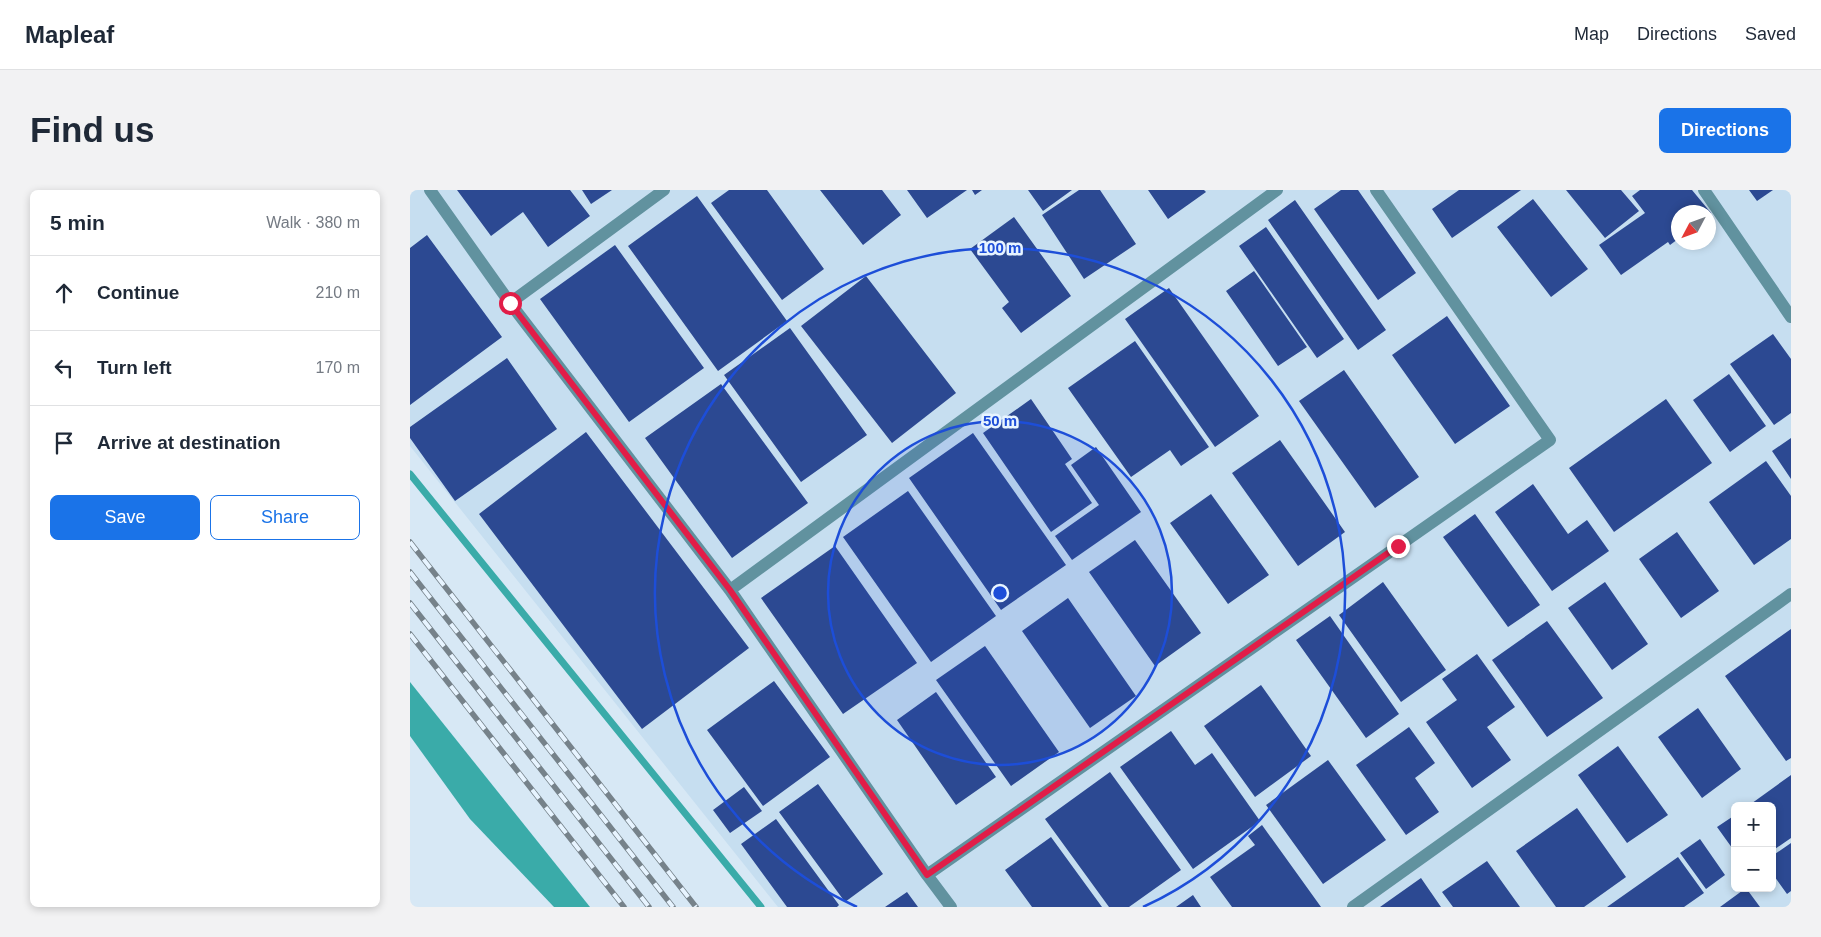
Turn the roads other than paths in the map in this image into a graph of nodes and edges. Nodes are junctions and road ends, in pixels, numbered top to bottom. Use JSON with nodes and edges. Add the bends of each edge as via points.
{"nodes":[{"id":1,"x":430,"y":190,"type":"edge"},
{"id":2,"x":664,"y":190,"type":"edge"},
{"id":3,"x":1277,"y":190,"type":"edge"},
{"id":4,"x":1376,"y":190,"type":"edge"},
{"id":5,"x":1704,"y":190,"type":"edge"},
{"id":6,"x":510,"y":303,"type":"junction"},
{"id":7,"x":1791,"y":317,"type":"edge"},
{"id":8,"x":730,"y":590,"type":"junction"},
{"id":9,"x":1791,"y":594,"type":"edge"},
{"id":10,"x":927,"y":875,"type":"junction"},
{"id":11,"x":951,"y":907,"type":"edge"},
{"id":12,"x":1353,"y":907,"type":"edge"}],
"edges":[{"from":1,"to":6,"type":"street"},
{"from":2,"to":6,"type":"street"},
{"from":3,"to":8,"type":"street"},
{"from":4,"to":10,"type":"street","via":[[1550,440]]},
{"from":5,"to":7,"type":"street"},
{"from":6,"to":8,"type":"street"},
{"from":8,"to":10,"type":"street"},
{"from":9,"to":12,"type":"street"},
{"from":10,"to":11,"type":"street"}]}
